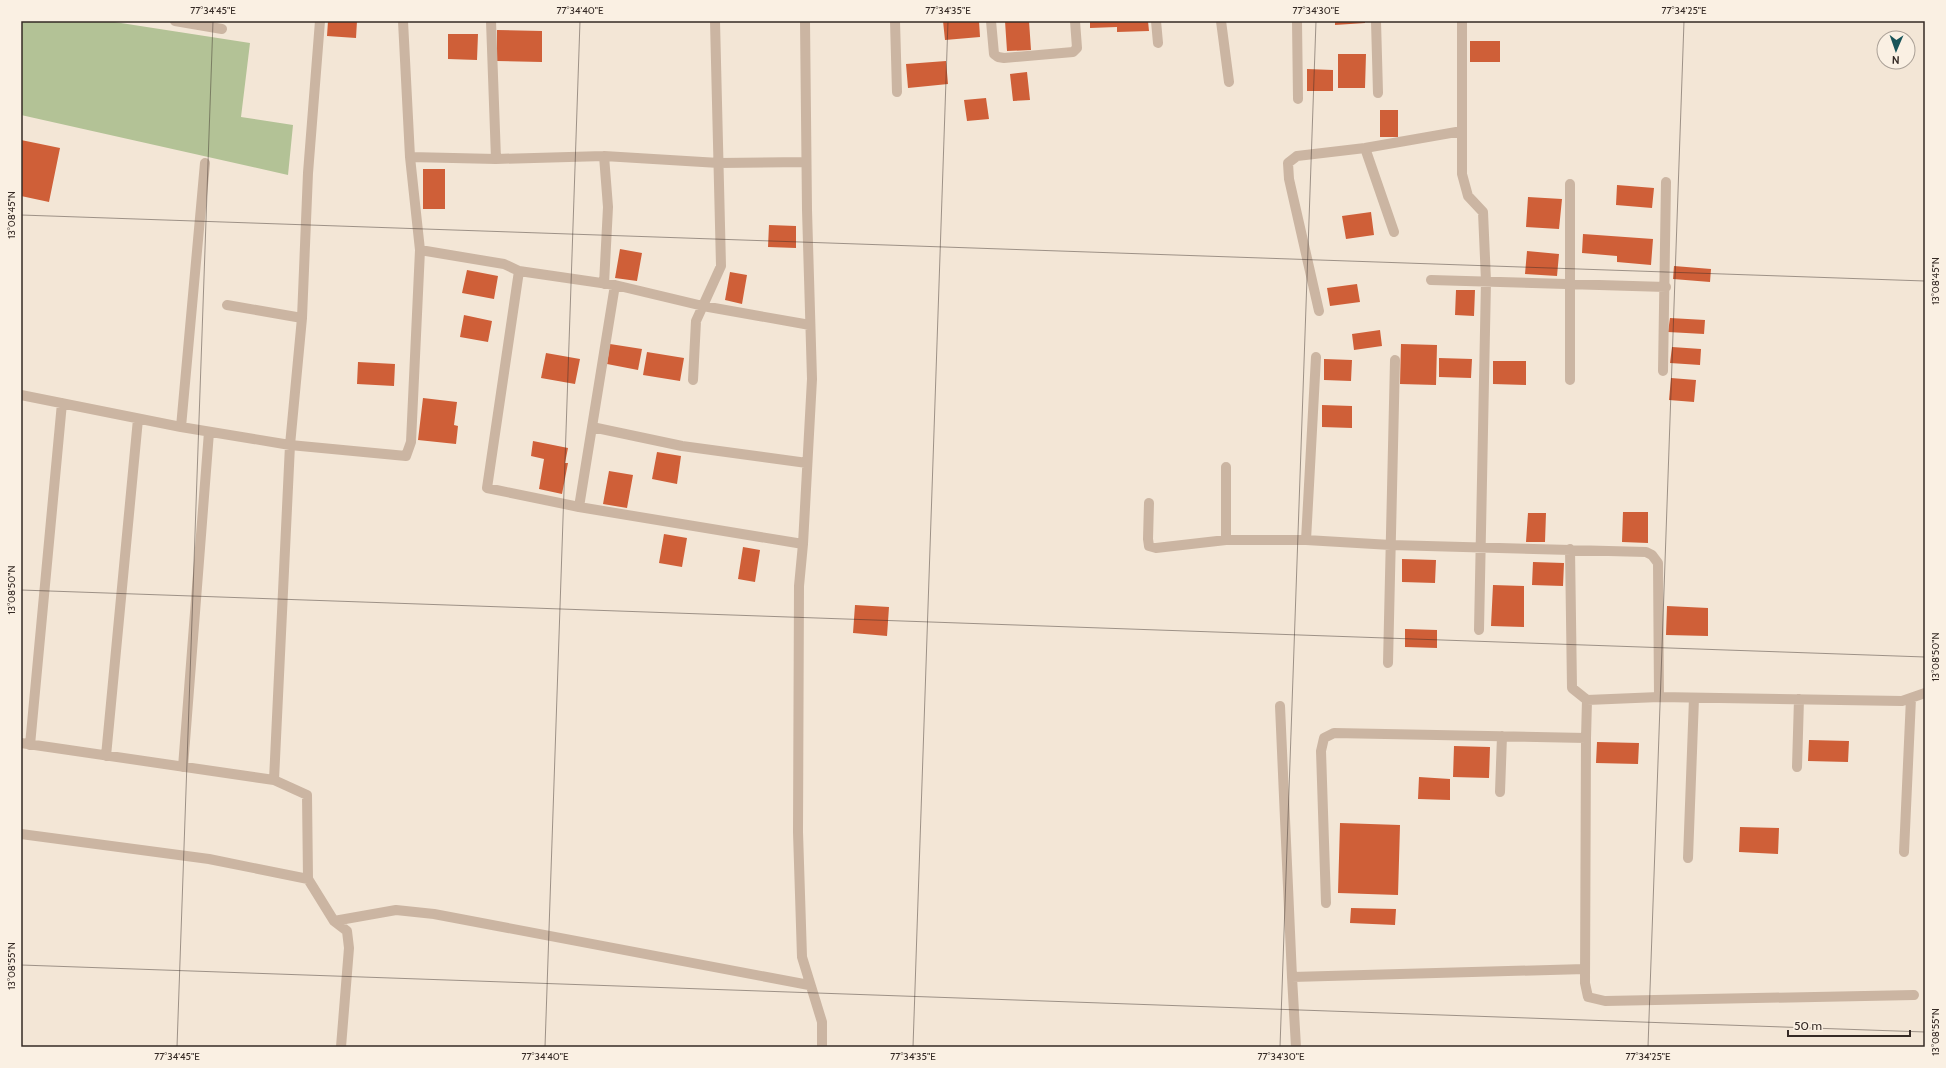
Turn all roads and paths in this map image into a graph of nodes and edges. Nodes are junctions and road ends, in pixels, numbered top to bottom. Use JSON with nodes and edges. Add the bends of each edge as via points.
{"nodes":[{"id":1,"x":175,"y":21,"type":"edge"},
{"id":2,"x":320,"y":21,"type":"edge"},
{"id":3,"x":403,"y":21,"type":"edge"},
{"id":4,"x":491,"y":21,"type":"edge"},
{"id":5,"x":715,"y":21,"type":"edge"},
{"id":6,"x":805,"y":21,"type":"edge"},
{"id":7,"x":895,"y":21,"type":"edge"},
{"id":8,"x":991,"y":21,"type":"edge"},
{"id":9,"x":1075,"y":21,"type":"edge"},
{"id":10,"x":1156,"y":21,"type":"edge"},
{"id":11,"x":1221,"y":21,"type":"edge"},
{"id":12,"x":1297,"y":21,"type":"edge"},
{"id":13,"x":1376,"y":21,"type":"edge"},
{"id":14,"x":1462,"y":21,"type":"edge"},
{"id":15,"x":222,"y":29,"type":"dead end"},
{"id":16,"x":1158,"y":43,"type":"dead end"},
{"id":17,"x":1229,"y":82,"type":"dead end"},
{"id":18,"x":897,"y":92,"type":"dead end"},
{"id":19,"x":1378,"y":93,"type":"dead end"},
{"id":20,"x":1298,"y":99,"type":"dead end"},
{"id":21,"x":1462,"y":131,"type":"junction"},
{"id":22,"x":1365,"y":148,"type":"junction"},
{"id":23,"x":604,"y":156,"type":"junction"},
{"id":24,"x":410,"y":157,"type":"junction"},
{"id":25,"x":496,"y":159,"type":"junction"},
{"id":26,"x":806,"y":162,"type":"junction"},
{"id":27,"x":205,"y":163,"type":"dead end"},
{"id":28,"x":719,"y":163,"type":"junction"},
{"id":29,"x":1666,"y":182,"type":"dead end"},
{"id":30,"x":1570,"y":184,"type":"dead end"},
{"id":31,"x":1394,"y":232,"type":"dead end"},
{"id":32,"x":420,"y":250,"type":"junction"},
{"id":33,"x":519,"y":271,"type":"junction"},
{"id":34,"x":1431,"y":280,"type":"dead end"},
{"id":35,"x":1486,"y":281,"type":"junction"},
{"id":36,"x":604,"y":284,"type":"junction"},
{"id":37,"x":615,"y":285,"type":"junction"},
{"id":38,"x":1570,"y":285,"type":"junction"},
{"id":39,"x":1666,"y":287,"type":"junction"},
{"id":40,"x":227,"y":305,"type":"dead end"},
{"id":41,"x":703,"y":306,"type":"junction"},
{"id":42,"x":1319,"y":311,"type":"dead end"},
{"id":43,"x":302,"y":318,"type":"junction"},
{"id":44,"x":810,"y":324,"type":"junction"},
{"id":45,"x":1316,"y":357,"type":"dead end"},
{"id":46,"x":1395,"y":360,"type":"dead end"},
{"id":47,"x":1663,"y":371,"type":"dead end"},
{"id":48,"x":693,"y":380,"type":"dead end"},
{"id":49,"x":1570,"y":380,"type":"dead end"},
{"id":50,"x":21,"y":395,"type":"edge"},
{"id":51,"x":62,"y":403,"type":"junction"},
{"id":52,"x":138,"y":419,"type":"junction"},
{"id":53,"x":592,"y":427,"type":"junction"},
{"id":54,"x":181,"y":428,"type":"junction"},
{"id":55,"x":210,"y":432,"type":"junction"},
{"id":56,"x":290,"y":445,"type":"junction"},
{"id":57,"x":807,"y":463,"type":"junction"},
{"id":58,"x":1226,"y":467,"type":"dead end"},
{"id":59,"x":1149,"y":503,"type":"dead end"},
{"id":60,"x":579,"y":507,"type":"junction"},
{"id":61,"x":1226,"y":540,"type":"junction"},
{"id":62,"x":1306,"y":540,"type":"junction"},
{"id":63,"x":803,"y":544,"type":"junction"},
{"id":64,"x":1391,"y":545,"type":"junction"},
{"id":65,"x":1481,"y":548,"type":"junction"},
{"id":66,"x":1570,"y":549,"type":"junction"},
{"id":67,"x":1479,"y":630,"type":"dead end"},
{"id":68,"x":1388,"y":663,"type":"dead end"},
{"id":69,"x":1925,"y":693,"type":"edge"},
{"id":70,"x":1659,"y":697,"type":"junction"},
{"id":71,"x":1694,"y":698,"type":"junction"},
{"id":72,"x":1911,"y":698,"type":"junction"},
{"id":73,"x":1799,"y":699,"type":"junction"},
{"id":74,"x":1587,"y":700,"type":"junction"},
{"id":75,"x":1280,"y":706,"type":"dead end"},
{"id":76,"x":1502,"y":736,"type":"junction"},
{"id":77,"x":1586,"y":738,"type":"junction"},
{"id":78,"x":25,"y":744,"type":"edge"},
{"id":79,"x":106,"y":756,"type":"junction"},
{"id":80,"x":183,"y":767,"type":"junction"},
{"id":81,"x":1797,"y":767,"type":"dead end"},
{"id":82,"x":274,"y":780,"type":"junction"},
{"id":83,"x":1500,"y":792,"type":"dead end"},
{"id":84,"x":21,"y":834,"type":"edge"},
{"id":85,"x":1904,"y":852,"type":"dead end"},
{"id":86,"x":1688,"y":858,"type":"dead end"},
{"id":87,"x":308,"y":879,"type":"junction"},
{"id":88,"x":1326,"y":903,"type":"dead end"},
{"id":89,"x":334,"y":921,"type":"junction"},
{"id":90,"x":1585,"y":969,"type":"junction"},
{"id":91,"x":1292,"y":977,"type":"junction"},
{"id":92,"x":809,"y":985,"type":"junction"},
{"id":93,"x":1914,"y":995,"type":"dead end"},
{"id":94,"x":341,"y":1047,"type":"edge"},
{"id":95,"x":822,"y":1047,"type":"edge"},
{"id":96,"x":1296,"y":1047,"type":"edge"}],
"edges":[{"from":1,"to":15,"type":"street"},
{"from":2,"to":43,"type":"street","via":[[308,173]]},
{"from":3,"to":24,"type":"street"},
{"from":4,"to":25,"type":"street"},
{"from":5,"to":28,"type":"street"},
{"from":6,"to":26,"type":"street"},
{"from":7,"to":18,"type":"street"},
{"from":8,"to":9,"type":"street","via":[[994,54],[1004,58],[1073,52],[1077,48]]},
{"from":10,"to":16,"type":"street"},
{"from":11,"to":17,"type":"street"},
{"from":12,"to":20,"type":"street"},
{"from":13,"to":19,"type":"street"},
{"from":14,"to":21,"type":"street"},
{"from":21,"to":22,"type":"street"},
{"from":21,"to":35,"type":"street","via":[[1462,174],[1468,196],[1483,212]]},
{"from":22,"to":31,"type":"street"},
{"from":22,"to":42,"type":"street","via":[[1297,156],[1288,163],[1289,179]]},
{"from":23,"to":25,"type":"street"},
{"from":23,"to":28,"type":"street"},
{"from":23,"to":36,"type":"street","via":[[608,208]]},
{"from":24,"to":25,"type":"street"},
{"from":24,"to":32,"type":"street"},
{"from":26,"to":28,"type":"street"},
{"from":26,"to":44,"type":"street"},
{"from":27,"to":54,"type":"street"},
{"from":28,"to":41,"type":"street","via":[[721,266]]},
{"from":29,"to":39,"type":"street"},
{"from":30,"to":38,"type":"street"},
{"from":32,"to":33,"type":"street","via":[[504,264]]},
{"from":32,"to":56,"type":"street","via":[[411,442],[406,456]]},
{"from":33,"to":36,"type":"street"},
{"from":33,"to":60,"type":"street","via":[[487,488]]},
{"from":34,"to":35,"type":"street"},
{"from":35,"to":38,"type":"street"},
{"from":35,"to":65,"type":"street"},
{"from":36,"to":37,"type":"street"},
{"from":37,"to":41,"type":"street"},
{"from":37,"to":53,"type":"street"},
{"from":38,"to":39,"type":"street"},
{"from":38,"to":49,"type":"street"},
{"from":39,"to":47,"type":"street"},
{"from":40,"to":43,"type":"street"},
{"from":41,"to":44,"type":"street"},
{"from":41,"to":48,"type":"street","via":[[696,321]]},
{"from":43,"to":56,"type":"street"},
{"from":44,"to":57,"type":"street","via":[[812,379]]},
{"from":45,"to":62,"type":"street"},
{"from":46,"to":64,"type":"street"},
{"from":50,"to":51,"type":"street"},
{"from":51,"to":52,"type":"street"},
{"from":51,"to":78,"type":"street"},
{"from":52,"to":54,"type":"street"},
{"from":52,"to":79,"type":"street"},
{"from":53,"to":57,"type":"street","via":[[682,446]]},
{"from":53,"to":60,"type":"street"},
{"from":54,"to":55,"type":"street"},
{"from":55,"to":56,"type":"street"},
{"from":55,"to":80,"type":"street"},
{"from":56,"to":82,"type":"street"},
{"from":57,"to":63,"type":"street"},
{"from":58,"to":61,"type":"street"},
{"from":59,"to":61,"type":"street","via":[[1149,546],[1162,548]]},
{"from":60,"to":63,"type":"street"},
{"from":61,"to":62,"type":"street"},
{"from":62,"to":64,"type":"street"},
{"from":63,"to":92,"type":"street","via":[[799,586],[798,832],[802,957]]},
{"from":64,"to":65,"type":"street"},
{"from":64,"to":68,"type":"street"},
{"from":65,"to":66,"type":"street"},
{"from":65,"to":67,"type":"street"},
{"from":66,"to":70,"type":"street","via":[[1646,552],[1656,558]]},
{"from":66,"to":74,"type":"street","via":[[1572,688]]},
{"from":69,"to":72,"type":"street"},
{"from":70,"to":71,"type":"street"},
{"from":70,"to":74,"type":"street"},
{"from":71,"to":73,"type":"street"},
{"from":71,"to":86,"type":"street"},
{"from":72,"to":73,"type":"street","via":[[1902,701]]},
{"from":72,"to":85,"type":"street"},
{"from":73,"to":81,"type":"street"},
{"from":74,"to":77,"type":"street"},
{"from":75,"to":91,"type":"street"},
{"from":76,"to":77,"type":"street"},
{"from":76,"to":83,"type":"street"},
{"from":76,"to":88,"type":"street","via":[[1334,733],[1324,738],[1321,751]]},
{"from":77,"to":90,"type":"street"},
{"from":78,"to":79,"type":"street"},
{"from":79,"to":80,"type":"street"},
{"from":80,"to":82,"type":"street"},
{"from":82,"to":87,"type":"street","via":[[307,795]]},
{"from":84,"to":87,"type":"street","via":[[209,859]]},
{"from":87,"to":89,"type":"street"},
{"from":89,"to":92,"type":"street","via":[[396,910],[434,914]]},
{"from":89,"to":94,"type":"street","via":[[347,931],[349,948]]},
{"from":90,"to":91,"type":"street"},
{"from":90,"to":93,"type":"street","via":[[1588,997],[1605,1001]]},
{"from":91,"to":96,"type":"street"},
{"from":92,"to":95,"type":"street","via":[[822,1022]]}]}
